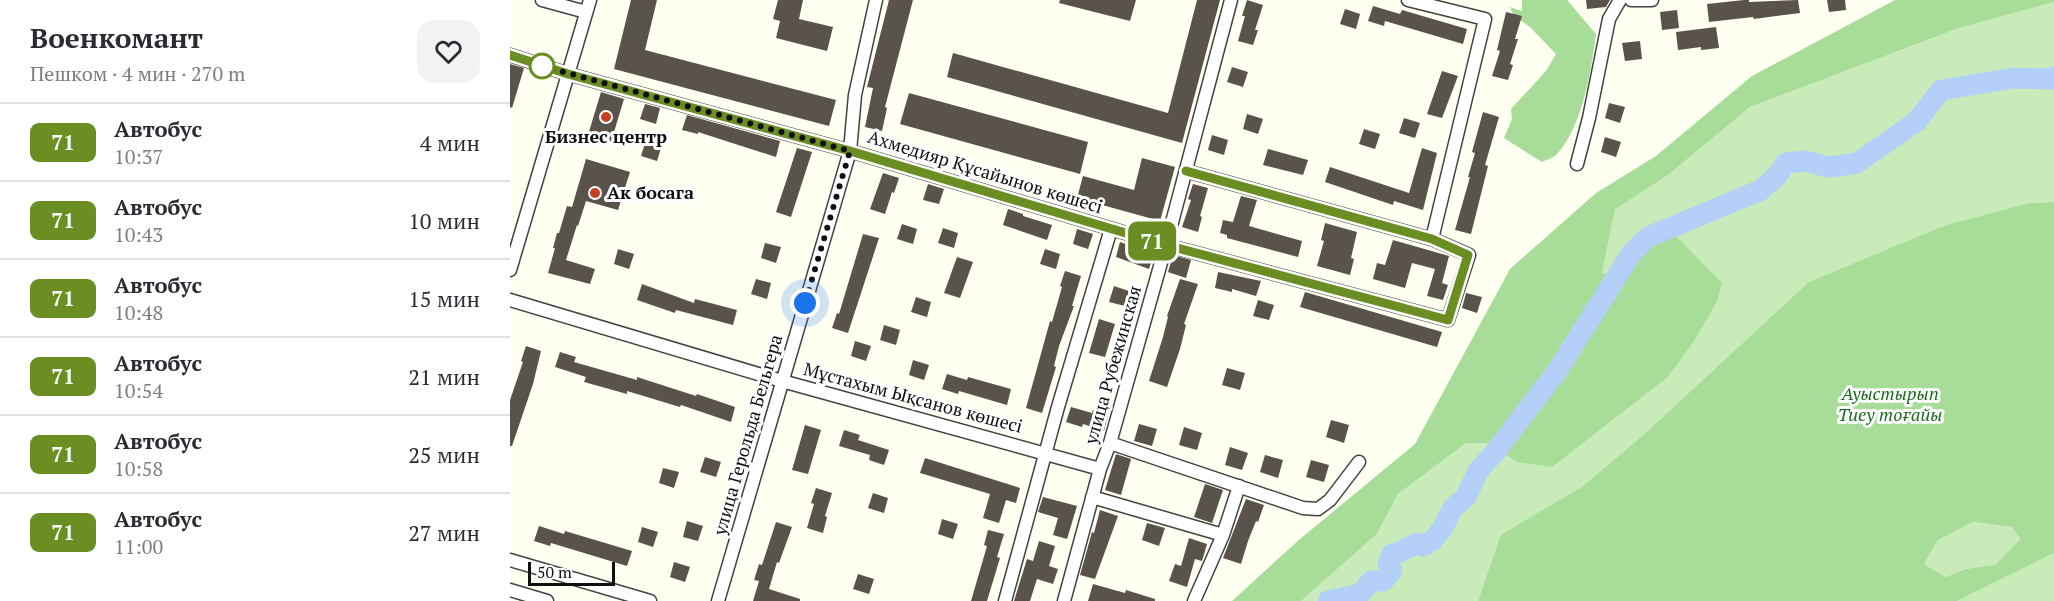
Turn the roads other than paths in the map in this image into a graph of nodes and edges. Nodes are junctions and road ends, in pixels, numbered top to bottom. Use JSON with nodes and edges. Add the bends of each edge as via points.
{"nodes":[{"id":1,"x":542,"y":0,"type":"edge"},
{"id":2,"x":876,"y":0,"type":"edge"},
{"id":3,"x":1230,"y":0,"type":"edge"},
{"id":4,"x":1408,"y":0,"type":"edge"},
{"id":5,"x":1620,"y":0,"type":"edge"},
{"id":6,"x":1630,"y":0,"type":"edge"},
{"id":7,"x":1652,"y":0,"type":"edge"},
{"id":8,"x":588,"y":6,"type":"edge"},
{"id":9,"x":510,"y":55,"type":"edge"},
{"id":10,"x":568,"y":74,"type":"junction"},
{"id":11,"x":850,"y":151,"type":"junction"},
{"id":12,"x":1577,"y":164,"type":"dead end"},
{"id":13,"x":1186,"y":171,"type":"junction"},
{"id":14,"x":1111,"y":229,"type":"junction"},
{"id":15,"x":1432,"y":239,"type":"junction"},
{"id":16,"x":1166,"y":245,"type":"junction"},
{"id":17,"x":510,"y":270,"type":"edge"},
{"id":18,"x":510,"y":300,"type":"edge"},
{"id":19,"x":782,"y":381,"type":"junction"},
{"id":20,"x":1110,"y":444,"type":"junction"},
{"id":21,"x":1046,"y":453,"type":"junction"},
{"id":22,"x":1359,"y":462,"type":"dead end"},
{"id":23,"x":1100,"y":469,"type":"junction"},
{"id":24,"x":1239,"y":486,"type":"junction"},
{"id":25,"x":1092,"y":497,"type":"junction"},
{"id":26,"x":1223,"y":535,"type":"junction"},
{"id":27,"x":510,"y":560,"type":"edge"},
{"id":28,"x":510,"y":590,"type":"edge"},
{"id":29,"x":547,"y":601,"type":"edge"},
{"id":30,"x":651,"y":601,"type":"edge"},
{"id":31,"x":718,"y":601,"type":"edge"},
{"id":32,"x":1005,"y":601,"type":"edge"},
{"id":33,"x":1064,"y":601,"type":"edge"},
{"id":34,"x":1194,"y":601,"type":"edge"}],
"edges":[{"from":1,"to":8,"type":"street"},
{"from":2,"to":11,"type":"street","name":"улица Герольда Бельгера","via":[[856,86]]},
{"from":3,"to":13,"type":"street","name":"улица Рубежинская"},
{"from":4,"to":15,"type":"street","via":[[1485,19]]},
{"from":5,"to":12,"type":"street","via":[[1609,19]]},
{"from":6,"to":7,"type":"street"},
{"from":8,"to":10,"type":"street"},
{"from":9,"to":10,"type":"street","name":"Ахмедияр Құсайынов көшесі"},
{"from":10,"to":11,"type":"street","name":"Ахмедияр Құсайынов көшесі"},
{"from":10,"to":17,"type":"street"},
{"from":11,"to":14,"type":"street","name":"Ахмедияр Құсайынов көшесі"},
{"from":11,"to":19,"type":"street","name":"улица Герольда Бельгера"},
{"from":13,"to":15,"type":"street","name":"Ахмедияр Құсайынов көшесі"},
{"from":13,"to":16,"type":"street","name":"улица Рубежинская"},
{"from":14,"to":16,"type":"street","name":"Ахмедияр Құсайынов көшесі"},
{"from":14,"to":21,"type":"street"},
{"from":15,"to":16,"type":"street","name":"Ахмедияр Құсайынов көшесі","via":[[1468,255],[1448,320]]},
{"from":16,"to":20,"type":"street","name":"улица Рубежинская"},
{"from":18,"to":19,"type":"street","name":"Мұстахым Ықсанов көшесі"},
{"from":19,"to":21,"type":"street","name":"Мұстахым Ықсанов көшесі"},
{"from":19,"to":31,"type":"street","name":"улица Герольда Бельгера"},
{"from":20,"to":23,"type":"street","name":"улица Рубежинская"},
{"from":20,"to":24,"type":"street"},
{"from":21,"to":23,"type":"street","name":"Мұстахым Ықсанов көшесі"},
{"from":21,"to":32,"type":"street"},
{"from":22,"to":24,"type":"street","via":[[1330,500],[1318,508],[1303,508]]},
{"from":23,"to":25,"type":"street","name":"улица Рубежинская"},
{"from":24,"to":26,"type":"street"},
{"from":25,"to":26,"type":"street"},
{"from":25,"to":33,"type":"street","name":"улица Рубежинская"},
{"from":26,"to":34,"type":"street"},
{"from":27,"to":30,"type":"street"},
{"from":28,"to":29,"type":"street"}]}
